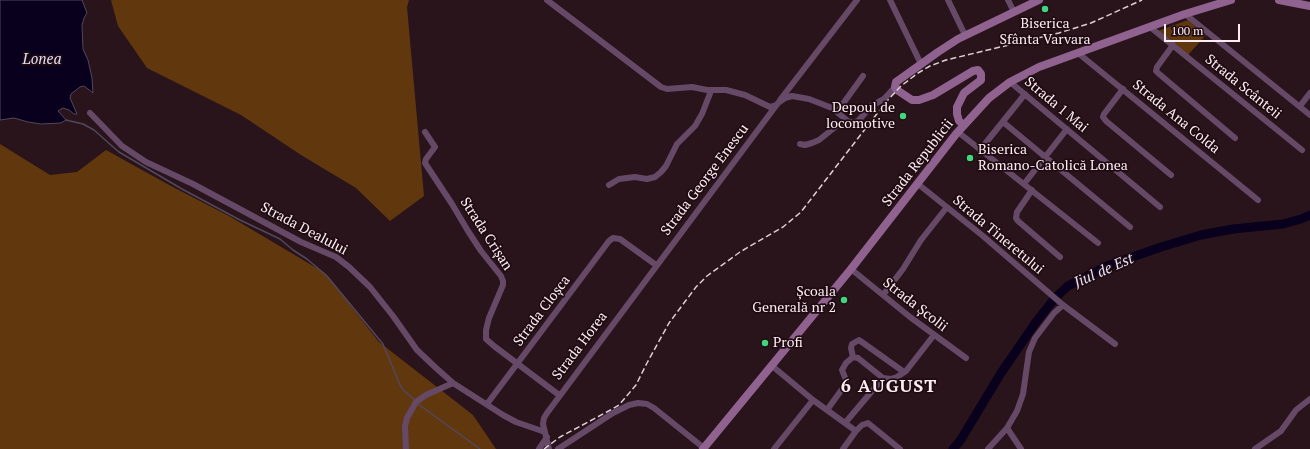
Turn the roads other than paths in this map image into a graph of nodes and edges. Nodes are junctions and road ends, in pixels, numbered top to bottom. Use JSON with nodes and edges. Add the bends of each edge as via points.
{"nodes":[{"id":1,"x":547,"y":0,"type":"edge"},
{"id":2,"x":857,"y":0,"type":"edge"},
{"id":3,"x":890,"y":0,"type":"edge"},
{"id":4,"x":948,"y":0,"type":"edge"},
{"id":5,"x":1008,"y":0,"type":"edge"},
{"id":6,"x":1039,"y":0,"type":"edge"},
{"id":7,"x":1231,"y":0,"type":"edge"},
{"id":8,"x":1279,"y":0,"type":"edge"},
{"id":9,"x":1310,"y":6,"type":"edge"},
{"id":10,"x":1014,"y":12,"type":"junction"},
{"id":11,"x":1185,"y":14,"type":"junction"},
{"id":12,"x":1150,"y":27,"type":"junction"},
{"id":13,"x":965,"y":35,"type":"junction"},
{"id":14,"x":1173,"y":45,"type":"junction"},
{"id":15,"x":1078,"y":52,"type":"junction"},
{"id":16,"x":921,"y":64,"type":"junction"},
{"id":17,"x":863,"y":76,"type":"dead end"},
{"id":18,"x":1010,"y":82,"type":"junction"},
{"id":19,"x":896,"y":87,"type":"junction"},
{"id":20,"x":1123,"y":89,"type":"junction"},
{"id":21,"x":711,"y":91,"type":"junction"},
{"id":22,"x":1310,"y":93,"type":"edge"},
{"id":23,"x":1025,"y":94,"type":"junction"},
{"id":24,"x":776,"y":106,"type":"junction"},
{"id":25,"x":1300,"y":106,"type":"junction"},
{"id":26,"x":837,"y":112,"type":"junction"},
{"id":27,"x":90,"y":113,"type":"dead end"},
{"id":28,"x":1310,"y":115,"type":"edge"},
{"id":29,"x":849,"y":122,"type":"junction"},
{"id":30,"x":1003,"y":122,"type":"junction"},
{"id":31,"x":961,"y":129,"type":"junction"},
{"id":32,"x":1067,"y":129,"type":"junction"},
{"id":33,"x":425,"y":132,"type":"dead end"},
{"id":34,"x":1235,"y":138,"type":"dead end"},
{"id":35,"x":800,"y":144,"type":"dead end"},
{"id":36,"x":980,"y":150,"type":"junction"},
{"id":37,"x":1302,"y":150,"type":"dead end"},
{"id":38,"x":1046,"y":156,"type":"junction"},
{"id":39,"x":1171,"y":175,"type":"dead end"},
{"id":40,"x":609,"y":184,"type":"dead end"},
{"id":41,"x":918,"y":184,"type":"junction"},
{"id":42,"x":1024,"y":184,"type":"junction"},
{"id":43,"x":1032,"y":190,"type":"junction"},
{"id":44,"x":1258,"y":200,"type":"dead end"},
{"id":45,"x":947,"y":207,"type":"junction"},
{"id":46,"x":1160,"y":207,"type":"dead end"},
{"id":47,"x":1130,"y":227,"type":"dead end"},
{"id":48,"x":1098,"y":243,"type":"dead end"},
{"id":49,"x":1060,"y":257,"type":"dead end"},
{"id":50,"x":656,"y":265,"type":"junction"},
{"id":51,"x":850,"y":269,"type":"junction"},
{"id":52,"x":883,"y":295,"type":"junction"},
{"id":53,"x":1061,"y":304,"type":"junction"},
{"id":54,"x":934,"y":335,"type":"junction"},
{"id":55,"x":1115,"y":344,"type":"dead end"},
{"id":56,"x":853,"y":357,"type":"junction"},
{"id":57,"x":966,"y":358,"type":"dead end"},
{"id":58,"x":518,"y":363,"type":"junction"},
{"id":59,"x":771,"y":365,"type":"junction"},
{"id":60,"x":904,"y":372,"type":"junction"},
{"id":61,"x":883,"y":378,"type":"junction"},
{"id":62,"x":453,"y":383,"type":"junction"},
{"id":63,"x":559,"y":395,"type":"junction"},
{"id":64,"x":1310,"y":399,"type":"edge"},
{"id":65,"x":813,"y":400,"type":"junction"},
{"id":66,"x":487,"y":404,"type":"junction"},
{"id":67,"x":827,"y":410,"type":"junction"},
{"id":68,"x":845,"y":422,"type":"junction"},
{"id":69,"x":1007,"y":428,"type":"junction"},
{"id":70,"x":856,"y":431,"type":"junction"},
{"id":71,"x":546,"y":434,"type":"junction"},
{"id":72,"x":406,"y":449,"type":"edge"},
{"id":73,"x":539,"y":449,"type":"edge"},
{"id":74,"x":549,"y":449,"type":"edge"},
{"id":75,"x":558,"y":449,"type":"edge"},
{"id":76,"x":703,"y":449,"type":"edge"},
{"id":77,"x":774,"y":449,"type":"edge"},
{"id":78,"x":842,"y":449,"type":"edge"},
{"id":79,"x":900,"y":449,"type":"edge"},
{"id":80,"x":988,"y":449,"type":"edge"},
{"id":81,"x":1021,"y":449,"type":"edge"},
{"id":82,"x":1255,"y":449,"type":"edge"}],
"edges":[{"from":1,"to":21,"type":"street","via":[[661,87],[692,87]]},
{"from":2,"to":24,"type":"street","name":"Strada George Enescu"},
{"from":3,"to":16,"type":"street"},
{"from":4,"to":13,"type":"street"},
{"from":5,"to":10,"type":"street"},
{"from":6,"to":10,"type":"main road"},
{"from":7,"to":11,"type":"main road","name":"Strada Republicii"},
{"from":8,"to":9,"type":"main road"},
{"from":10,"to":13,"type":"main road"},
{"from":11,"to":12,"type":"main road","name":"Strada Republicii"},
{"from":11,"to":25,"type":"street"},
{"from":12,"to":14,"type":"street","name":"Strada Scânteii"},
{"from":12,"to":15,"type":"main road","name":"Strada Republicii"},
{"from":13,"to":16,"type":"main road"},
{"from":14,"to":34,"type":"street","via":[[1156,71]]},
{"from":14,"to":37,"type":"street","name":"Strada Scânteii"},
{"from":15,"to":18,"type":"main road","name":"Strada Republicii","via":[[1039,67]]},
{"from":15,"to":20,"type":"street","name":"Strada Ana Colda"},
{"from":16,"to":19,"type":"main road","via":[[897,81]]},
{"from":17,"to":26,"type":"street"},
{"from":18,"to":23,"type":"street","name":"Strada 1 Mai"},
{"from":18,"to":31,"type":"main road","name":"Strada Republicii","via":[[982,104]]},
{"from":19,"to":29,"type":"street","via":[[884,99],[871,106],[857,122]]},
{"from":19,"to":31,"type":"main road","via":[[912,100],[919,100],[934,95],[978,70],[982,76],[981,80],[964,93],[957,107]]},
{"from":20,"to":39,"type":"street","via":[[1103,117],[1108,124]]},
{"from":20,"to":44,"type":"street","name":"Strada Ana Colda"},
{"from":21,"to":24,"type":"street","via":[[731,91],[770,107]]},
{"from":21,"to":40,"type":"street","via":[[695,126],[677,144],[661,172],[647,179],[626,177]]},
{"from":22,"to":25,"type":"street"},
{"from":23,"to":30,"type":"street"},
{"from":23,"to":32,"type":"street","name":"Strada 1 Mai"},
{"from":24,"to":26,"type":"street","via":[[785,98],[798,96],[821,103]]},
{"from":24,"to":50,"type":"street","name":"Strada George Enescu"},
{"from":25,"to":28,"type":"street"},
{"from":26,"to":29,"type":"street"},
{"from":27,"to":62,"type":"street","name":"Strada Dealului","via":[[122,146],[146,162],[301,242],[336,257],[370,287],[424,358]]},
{"from":29,"to":35,"type":"street","via":[[839,124],[819,140]]},
{"from":30,"to":36,"type":"street"},
{"from":30,"to":38,"type":"street"},
{"from":31,"to":36,"type":"street"},
{"from":31,"to":41,"type":"main road","name":"Strada Republicii"},
{"from":32,"to":38,"type":"street"},
{"from":32,"to":46,"type":"street","name":"Strada 1 Mai"},
{"from":33,"to":58,"type":"street","name":"Strada Crișan","via":[[435,148],[425,163],[503,281],[489,318],[486,339]]},
{"from":36,"to":42,"type":"street"},
{"from":38,"to":42,"type":"street"},
{"from":38,"to":47,"type":"street"},
{"from":41,"to":45,"type":"street","name":"Strada Tineretului"},
{"from":41,"to":51,"type":"main road","name":"Strada Republicii"},
{"from":42,"to":43,"type":"street"},
{"from":43,"to":48,"type":"street"},
{"from":43,"to":49,"type":"street","via":[[1017,212],[1016,218]]},
{"from":45,"to":52,"type":"street"},
{"from":45,"to":53,"type":"street","name":"Strada Tineretului"},
{"from":50,"to":58,"type":"street","name":"Strada Cloșca","via":[[620,239],[609,241]]},
{"from":50,"to":63,"type":"street","name":"Strada Horea"},
{"from":51,"to":52,"type":"street","name":"Strada Școlii"},
{"from":51,"to":59,"type":"main road","name":"Strada Republicii"},
{"from":52,"to":54,"type":"street","name":"Strada Școlii"},
{"from":53,"to":55,"type":"street","name":"Strada Tineretului"},
{"from":53,"to":69,"type":"street","via":[[1035,338],[1027,359],[1023,394]]},
{"from":54,"to":57,"type":"street","name":"Strada Școlii"},
{"from":54,"to":60,"type":"street"},
{"from":56,"to":60,"type":"street","via":[[852,344],[858,339]]},
{"from":56,"to":61,"type":"street","via":[[858,358]]},
{"from":56,"to":67,"type":"street","via":[[842,370],[845,385]]},
{"from":58,"to":63,"type":"street","name":"Strada Crișan"},
{"from":58,"to":66,"type":"street","name":"Strada Cloșca"},
{"from":59,"to":65,"type":"street"},
{"from":59,"to":76,"type":"main road","name":"Strada Republicii"},
{"from":60,"to":61,"type":"street","via":[[897,377]]},
{"from":61,"to":68,"type":"street"},
{"from":62,"to":66,"type":"street","name":"Strada Dealului"},
{"from":62,"to":72,"type":"street","via":[[426,394],[416,402],[405,426]]},
{"from":63,"to":71,"type":"street","name":"Strada Horea","via":[[544,418]]},
{"from":64,"to":82,"type":"street","via":[[1296,410],[1281,431]]},
{"from":65,"to":67,"type":"street"},
{"from":65,"to":77,"type":"street"},
{"from":66,"to":71,"type":"street","name":"Strada Dealului","via":[[516,422]]},
{"from":67,"to":68,"type":"street"},
{"from":68,"to":70,"type":"street"},
{"from":69,"to":80,"type":"street"},
{"from":69,"to":81,"type":"street"},
{"from":70,"to":78,"type":"street"},
{"from":70,"to":79,"type":"street","via":[[868,423]]},
{"from":71,"to":73,"type":"street"},
{"from":71,"to":74,"type":"street","name":"Strada Horea"},
{"from":75,"to":76,"type":"street","via":[[618,410],[638,403],[654,408]]}]}
